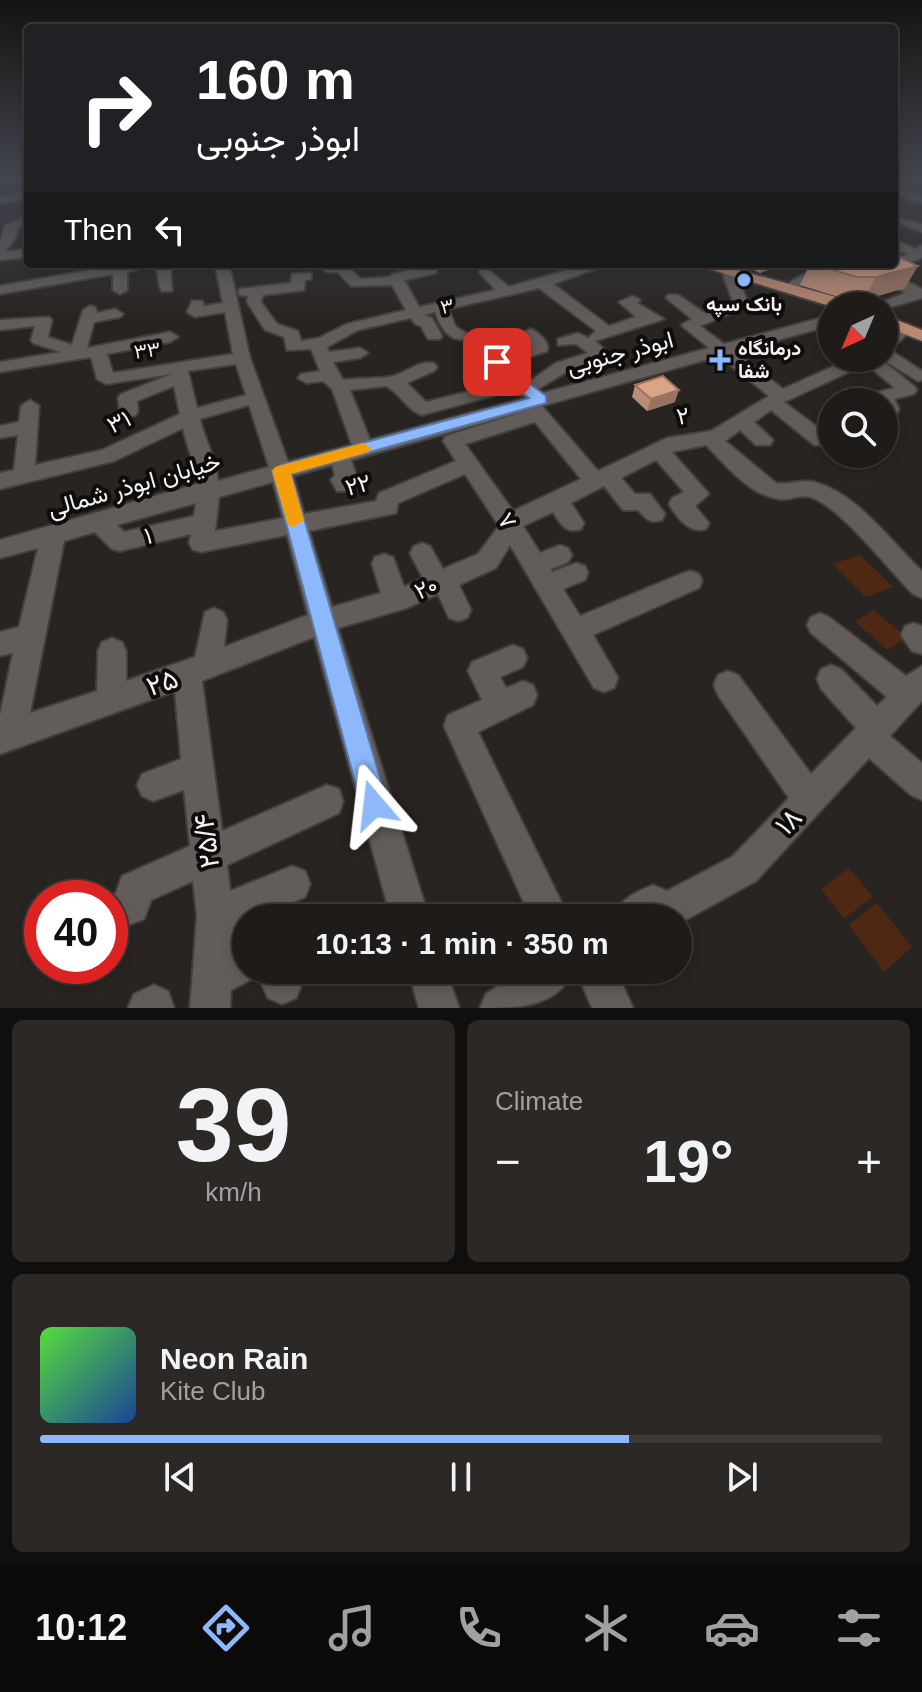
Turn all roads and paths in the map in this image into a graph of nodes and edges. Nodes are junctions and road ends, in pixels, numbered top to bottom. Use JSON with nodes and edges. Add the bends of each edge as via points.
{"nodes":[{"id":1,"x":4,"y":227,"type":"edge"},
{"id":2,"x":898,"y":245,"type":"edge"},
{"id":3,"x":0,"y":249,"type":"edge"},
{"id":4,"x":921,"y":252,"type":"edge"},
{"id":5,"x":24,"y":253,"type":"edge"},
{"id":6,"x":0,"y":256,"type":"edge"},
{"id":7,"x":898,"y":261,"type":"edge"},
{"id":8,"x":45,"y":268,"type":"dead end"},
{"id":9,"x":123,"y":268,"type":"edge"},
{"id":10,"x":128,"y":268,"type":"edge"},
{"id":11,"x":164,"y":268,"type":"edge"},
{"id":12,"x":223,"y":268,"type":"edge"},
{"id":13,"x":317,"y":268,"type":"edge"},
{"id":14,"x":342,"y":268,"type":"edge"},
{"id":15,"x":431,"y":268,"type":"edge"},
{"id":16,"x":586,"y":268,"type":"edge"},
{"id":17,"x":714,"y":268,"type":"edge"},
{"id":18,"x":809,"y":268,"type":"edge"},
{"id":19,"x":850,"y":268,"type":"edge"},
{"id":20,"x":869,"y":268,"type":"edge"},
{"id":21,"x":486,"y":272,"type":"dead end"},
{"id":22,"x":729,"y":272,"type":"junction"},
{"id":23,"x":824,"y":274,"type":"junction"},
{"id":24,"x":542,"y":279,"type":"junction"},
{"id":25,"x":60,"y":280,"type":"junction"},
{"id":26,"x":397,"y":281,"type":"junction"},
{"id":27,"x":167,"y":288,"type":"dead end"},
{"id":28,"x":791,"y":288,"type":"junction"},
{"id":29,"x":0,"y":290,"type":"edge"},
{"id":30,"x":120,"y":290,"type":"dead end"},
{"id":31,"x":256,"y":291,"type":"junction"},
{"id":32,"x":506,"y":292,"type":"junction"},
{"id":33,"x":920,"y":294,"type":"edge"},
{"id":34,"x":61,"y":295,"type":"dead end"},
{"id":35,"x":230,"y":299,"type":"junction"},
{"id":36,"x":681,"y":299,"type":"dead end"},
{"id":37,"x":633,"y":300,"type":"dead end"},
{"id":38,"x":898,"y":300,"type":"edge"},
{"id":39,"x":818,"y":301,"type":"edge"},
{"id":40,"x":197,"y":304,"type":"dead end"},
{"id":41,"x":440,"y":308,"type":"junction"},
{"id":42,"x":414,"y":312,"type":"junction"},
{"id":43,"x":115,"y":314,"type":"dead end"},
{"id":44,"x":818,"y":316,"type":"edge"},
{"id":45,"x":587,"y":317,"type":"junction"},
{"id":46,"x":327,"y":318,"type":"dead end"},
{"id":47,"x":264,"y":319,"type":"junction"},
{"id":48,"x":704,"y":320,"type":"junction"},
{"id":49,"x":234,"y":324,"type":"junction"},
{"id":50,"x":563,"y":324,"type":"dead end"},
{"id":51,"x":0,"y":325,"type":"edge"},
{"id":52,"x":607,"y":332,"type":"junction"},
{"id":53,"x":530,"y":334,"type":"dead end"},
{"id":54,"x":434,"y":336,"type":"dead end"},
{"id":55,"x":463,"y":336,"type":"dead end"},
{"id":56,"x":170,"y":337,"type":"dead end"},
{"id":57,"x":564,"y":342,"type":"dead end"},
{"id":58,"x":585,"y":342,"type":"junction"},
{"id":59,"x":723,"y":350,"type":"junction"},
{"id":60,"x":98,"y":351,"type":"junction"},
{"id":61,"x":78,"y":352,"type":"junction"},
{"id":62,"x":360,"y":353,"type":"dead end"},
{"id":63,"x":242,"y":358,"type":"junction"},
{"id":64,"x":331,"y":359,"type":"junction"},
{"id":65,"x":898,"y":361,"type":"edge"},
{"id":66,"x":428,"y":367,"type":"dead end"},
{"id":67,"x":8,"y":370,"type":"edge"},
{"id":68,"x":842,"y":372,"type":"edge"},
{"id":69,"x":876,"y":372,"type":"edge"},
{"id":70,"x":180,"y":374,"type":"junction"},
{"id":71,"x":918,"y":376,"type":"dead end"},
{"id":72,"x":392,"y":377,"type":"junction"},
{"id":73,"x":307,"y":378,"type":"dead end"},
{"id":74,"x":898,"y":393,"type":"edge"},
{"id":75,"x":255,"y":398,"type":"junction"},
{"id":76,"x":529,"y":398,"type":"junction"},
{"id":77,"x":776,"y":399,"type":"junction"},
{"id":78,"x":30,"y":406,"type":"dead end"},
{"id":79,"x":129,"y":411,"type":"dead end"},
{"id":80,"x":189,"y":418,"type":"junction"},
{"id":81,"x":741,"y":421,"type":"junction"},
{"id":82,"x":26,"y":427,"type":"junction"},
{"id":83,"x":0,"y":432,"type":"edge"},
{"id":84,"x":709,"y":437,"type":"junction"},
{"id":85,"x":818,"y":437,"type":"edge"},
{"id":86,"x":763,"y":440,"type":"dead end"},
{"id":87,"x":363,"y":448,"type":"junction"},
{"id":88,"x":659,"y":450,"type":"junction"},
{"id":89,"x":340,"y":455,"type":"junction"},
{"id":90,"x":468,"y":464,"type":"junction"},
{"id":91,"x":63,"y":466,"type":"junction"},
{"id":92,"x":281,"y":471,"type":"junction"},
{"id":93,"x":24,"y":475,"type":"junction"},
{"id":94,"x":601,"y":478,"type":"junction"},
{"id":95,"x":0,"y":481,"type":"edge"},
{"id":96,"x":345,"y":486,"type":"dead end"},
{"id":97,"x":57,"y":489,"type":"dead end"},
{"id":98,"x":210,"y":491,"type":"junction"},
{"id":99,"x":557,"y":500,"type":"junction"},
{"id":100,"x":654,"y":514,"type":"dead end"},
{"id":101,"x":99,"y":522,"type":"junction"},
{"id":102,"x":573,"y":523,"type":"dead end"},
{"id":103,"x":698,"y":523,"type":"dead end"},
{"id":104,"x":296,"y":526,"type":"junction"},
{"id":105,"x":511,"y":526,"type":"junction"},
{"id":106,"x":203,"y":533,"type":"junction"},
{"id":107,"x":54,"y":534,"type":"junction"},
{"id":108,"x":0,"y":549,"type":"edge"},
{"id":109,"x":422,"y":553,"type":"dead end"},
{"id":110,"x":384,"y":564,"type":"dead end"},
{"id":111,"x":568,"y":564,"type":"dead end"},
{"id":112,"x":541,"y":575,"type":"junction"},
{"id":113,"x":690,"y":581,"type":"dead end"},
{"id":114,"x":441,"y":582,"type":"junction"},
{"id":115,"x":922,"y":587,"type":"edge"},
{"id":116,"x":396,"y":600,"type":"junction"},
{"id":117,"x":458,"y":610,"type":"dead end"},
{"id":118,"x":214,"y":620,"type":"dead end"},
{"id":119,"x":323,"y":621,"type":"junction"},
{"id":120,"x":820,"y":625,"type":"dead end"},
{"id":121,"x":575,"y":630,"type":"junction"},
{"id":122,"x":30,"y":636,"type":"junction"},
{"id":123,"x":0,"y":644,"type":"edge"},
{"id":124,"x":112,"y":651,"type":"dead end"},
{"id":125,"x":513,"y":658,"type":"dead end"},
{"id":126,"x":197,"y":670,"type":"junction"},
{"id":127,"x":604,"y":678,"type":"dead end"},
{"id":128,"x":831,"y":679,"type":"dead end"},
{"id":129,"x":728,"y":685,"type":"dead end"},
{"id":130,"x":917,"y":689,"type":"edge"},
{"id":131,"x":111,"y":700,"type":"junction"},
{"id":132,"x":872,"y":732,"type":"junction"},
{"id":133,"x":5,"y":737,"type":"edge"},
{"id":134,"x":198,"y":769,"type":"junction"},
{"id":135,"x":922,"y":784,"type":"edge"},
{"id":136,"x":153,"y":785,"type":"dead end"},
{"id":137,"x":809,"y":799,"type":"junction"},
{"id":138,"x":327,"y":801,"type":"dead end"},
{"id":139,"x":208,"y":855,"type":"junction"},
{"id":140,"x":292,"y":884,"type":"dead end"},
{"id":141,"x":406,"y":904,"type":"edge"},
{"id":142,"x":543,"y":904,"type":"edge"},
{"id":143,"x":679,"y":904,"type":"edge"},
{"id":144,"x":128,"y":907,"type":"edge"},
{"id":145,"x":215,"y":916,"type":"junction"},
{"id":146,"x":232,"y":975,"type":"edge"},
{"id":147,"x":431,"y":984,"type":"edge"},
{"id":148,"x":535,"y":984,"type":"edge"},
{"id":149,"x":602,"y":984,"type":"edge"},
{"id":150,"x":211,"y":994,"type":"edge"},
{"id":151,"x":439,"y":1008,"type":"edge"},
{"id":152,"x":500,"y":1008,"type":"edge"},
{"id":153,"x":613,"y":1008,"type":"edge"}],
"edges":[{"from":1,"to":3,"type":"street","via":[[10,237]]},
{"from":2,"to":4,"type":"street"},
{"from":4,"to":7,"type":"street"},
{"from":5,"to":6,"type":"street"},
{"from":8,"to":25,"type":"street"},
{"from":9,"to":25,"type":"street"},
{"from":10,"to":30,"type":"street"},
{"from":11,"to":27,"type":"street"},
{"from":12,"to":35,"type":"street"},
{"from":13,"to":31,"type":"street","via":[[297,277],[299,287]]},
{"from":14,"to":26,"type":"street","via":[[356,283]]},
{"from":15,"to":26,"type":"street","via":[[403,274]]},
{"from":16,"to":24,"type":"street","name":"۳"},
{"from":17,"to":22,"type":"main road"},
{"from":18,"to":23,"type":"street"},
{"from":19,"to":23,"type":"street"},
{"from":20,"to":33,"type":"street"},
{"from":21,"to":32,"type":"street"},
{"from":22,"to":28,"type":"main road"},
{"from":22,"to":48,"type":"street","via":[[742,306]]},
{"from":23,"to":28,"type":"street"},
{"from":24,"to":32,"type":"street","name":"۳"},
{"from":24,"to":45,"type":"street"},
{"from":25,"to":29,"type":"street"},
{"from":25,"to":34,"type":"street"},
{"from":26,"to":42,"type":"street"},
{"from":28,"to":39,"type":"main road"},
{"from":31,"to":35,"type":"street"},
{"from":31,"to":47,"type":"street","via":[[254,302]]},
{"from":32,"to":41,"type":"street","name":"۳"},
{"from":33,"to":38,"type":"street"},
{"from":35,"to":40,"type":"street","via":[[195,312]]},
{"from":35,"to":49,"type":"street"},
{"from":36,"to":48,"type":"street"},
{"from":37,"to":52,"type":"street","via":[[626,302],[653,319]]},
{"from":41,"to":42,"type":"street","name":"۳"},
{"from":41,"to":55,"type":"street","via":[[450,330]]},
{"from":42,"to":54,"type":"street","via":[[427,321]]},
{"from":42,"to":64,"type":"street","name":"۳"},
{"from":43,"to":61,"type":"street","via":[[89,314]]},
{"from":44,"to":59,"type":"street","name":"ابوذر جنوبی"},
{"from":45,"to":50,"type":"street"},
{"from":45,"to":52,"type":"street"},
{"from":46,"to":64,"type":"street"},
{"from":47,"to":49,"type":"street"},
{"from":47,"to":64,"type":"street","name":"۳","via":[[292,334],[293,347]]},
{"from":48,"to":59,"type":"street","via":[[689,325]]},
{"from":49,"to":63,"type":"street"},
{"from":51,"to":61,"type":"street","name":"۳۳","via":[[44,320],[39,340]]},
{"from":52,"to":58,"type":"street"},
{"from":53,"to":76,"type":"street","via":[[541,348],[509,360],[496,359]]},
{"from":56,"to":60,"type":"street"},
{"from":57,"to":58,"type":"street"},
{"from":58,"to":76,"type":"street","via":[[597,350],[595,356],[562,367],[539,383]]},
{"from":59,"to":76,"type":"street","name":"ابوذر جنوبی"},
{"from":59,"to":77,"type":"street"},
{"from":60,"to":61,"type":"street","name":"۳۳"},
{"from":60,"to":70,"type":"street","name":"۳۳","via":[[106,379]]},
{"from":61,"to":67,"type":"street","name":"۳۳"},
{"from":62,"to":64,"type":"street"},
{"from":63,"to":70,"type":"street","name":"۳۳"},
{"from":63,"to":75,"type":"street"},
{"from":64,"to":72,"type":"street"},
{"from":64,"to":73,"type":"street"},
{"from":64,"to":87,"type":"street"},
{"from":65,"to":71,"type":"street"},
{"from":66,"to":72,"type":"street"},
{"from":68,"to":77,"type":"street","name":"۲"},
{"from":69,"to":74,"type":"street","via":[[908,390]]},
{"from":70,"to":79,"type":"street","via":[[127,398]]},
{"from":70,"to":80,"type":"street"},
{"from":72,"to":76,"type":"street","via":[[422,409]]},
{"from":75,"to":80,"type":"street","name":"۳۱"},
{"from":75,"to":92,"type":"street"},
{"from":76,"to":87,"type":"street","name":"ابوذر جنوبی"},
{"from":76,"to":90,"type":"street","name":"۷","via":[[453,441]]},
{"from":76,"to":94,"type":"street"},
{"from":77,"to":81,"type":"street","name":"۲"},
{"from":77,"to":85,"type":"street"},
{"from":78,"to":82,"type":"street"},
{"from":80,"to":91,"type":"street","name":"۳۱","via":[[107,456]]},
{"from":80,"to":98,"type":"street","via":[[209,471]]},
{"from":81,"to":84,"type":"street","name":"۲"},
{"from":81,"to":86,"type":"street"},
{"from":82,"to":83,"type":"street"},
{"from":82,"to":93,"type":"street"},
{"from":84,"to":88,"type":"street","name":"۲"},
{"from":84,"to":115,"type":"street","via":[[771,491],[801,488],[825,496]]},
{"from":87,"to":89,"type":"street","name":"ابوذر جنوبی"},
{"from":88,"to":94,"type":"street","name":"۲"},
{"from":88,"to":103,"type":"street","via":[[698,494],[680,504]]},
{"from":89,"to":92,"type":"street","name":"ابوذر جنوبی"},
{"from":89,"to":96,"type":"street"},
{"from":90,"to":104,"type":"street","name":"۲۲","via":[[387,499],[388,507]]},
{"from":90,"to":105,"type":"street","name":"۷","via":[[478,488]]},
{"from":91,"to":93,"type":"street","name":"۳۱"},
{"from":91,"to":97,"type":"street"},
{"from":92,"to":98,"type":"street","name":"خیابان ابوذر شمالی"},
{"from":92,"to":104,"type":"street"},
{"from":93,"to":95,"type":"street","name":"۳۱"},
{"from":94,"to":99,"type":"street","name":"۲"},
{"from":94,"to":100,"type":"street","via":[[631,504],[642,500]]},
{"from":98,"to":101,"type":"street","name":"خیابان ابوذر شمالی"},
{"from":98,"to":106,"type":"street"},
{"from":99,"to":102,"type":"street"},
{"from":99,"to":105,"type":"street","name":"۲"},
{"from":101,"to":106,"type":"street","name":"۱","via":[[120,542]]},
{"from":101,"to":107,"type":"street","name":"خیابان ابوذر شمالی"},
{"from":104,"to":106,"type":"street"},
{"from":104,"to":119,"type":"street"},
{"from":105,"to":112,"type":"street","name":"۷"},
{"from":105,"to":114,"type":"street","name":"۲۰","via":[[487,561]]},
{"from":107,"to":108,"type":"street","name":"خیابان ابوذر شمالی"},
{"from":107,"to":122,"type":"street"},
{"from":109,"to":114,"type":"street"},
{"from":110,"to":116,"type":"street"},
{"from":111,"to":112,"type":"street"},
{"from":112,"to":121,"type":"street","name":"۷"},
{"from":113,"to":121,"type":"street"},
{"from":114,"to":116,"type":"street","name":"۲۰"},
{"from":114,"to":117,"type":"street"},
{"from":116,"to":119,"type":"street","name":"۲۰"},
{"from":118,"to":126,"type":"street","name":"۲۵/۴"},
{"from":119,"to":126,"type":"street","name":"۲۵"},
{"from":119,"to":141,"type":"street"},
{"from":120,"to":130,"type":"street"},
{"from":121,"to":127,"type":"street","name":"۷"},
{"from":122,"to":123,"type":"street"},
{"from":122,"to":133,"type":"street"},
{"from":124,"to":131,"type":"street"},
{"from":125,"to":142,"type":"street","via":[[482,671],[512,700],[459,726]]},
{"from":126,"to":131,"type":"street","name":"۲۵"},
{"from":126,"to":134,"type":"street","name":"۲۵/۴"},
{"from":128,"to":132,"type":"street"},
{"from":129,"to":137,"type":"street"},
{"from":130,"to":132,"type":"street","name":"۱۸"},
{"from":131,"to":133,"type":"street","name":"۲۵"},
{"from":132,"to":135,"type":"street"},
{"from":132,"to":137,"type":"street","name":"۱۸"},
{"from":134,"to":136,"type":"street"},
{"from":134,"to":139,"type":"street","name":"۲۵/۴"},
{"from":137,"to":143,"type":"street","name":"۱۸","via":[[744,869]]},
{"from":138,"to":139,"type":"street"},
{"from":139,"to":144,"type":"street","via":[[135,889]]},
{"from":139,"to":145,"type":"street","name":"۲۵/۴"},
{"from":140,"to":145,"type":"street"},
{"from":145,"to":150,"type":"street","name":"۲۵/۴"},
{"from":146,"to":150,"type":"street"},
{"from":147,"to":151,"type":"street"},
{"from":148,"to":152,"type":"street"},
{"from":149,"to":153,"type":"street"}]}
